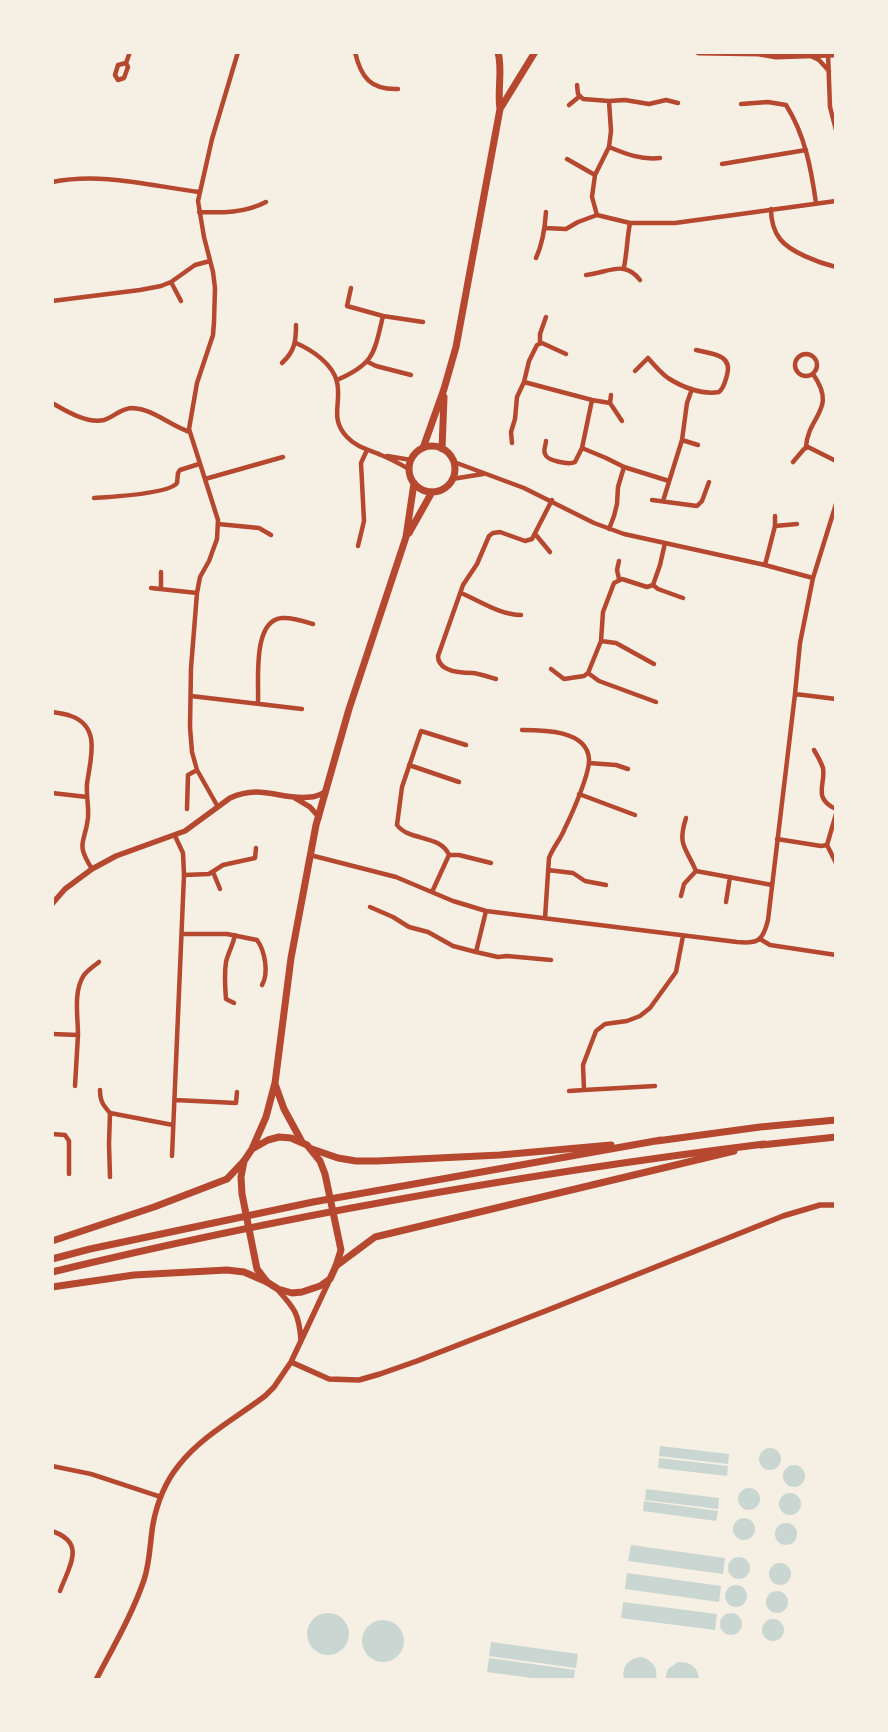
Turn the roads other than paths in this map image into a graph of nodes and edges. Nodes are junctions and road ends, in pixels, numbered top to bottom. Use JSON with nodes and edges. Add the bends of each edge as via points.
{"nodes":[{"id":1,"x":130,"y":52,"type":"edge"},
{"id":2,"x":238,"y":52,"type":"edge"},
{"id":3,"x":355,"y":52,"type":"edge"},
{"id":4,"x":498,"y":52,"type":"edge"},
{"id":5,"x":535,"y":52,"type":"edge"},
{"id":6,"x":699,"y":52,"type":"edge"},
{"id":7,"x":759,"y":52,"type":"edge"},
{"id":8,"x":831,"y":53,"type":"edge"},
{"id":9,"x":810,"y":55,"type":"junction"},
{"id":10,"x":126,"y":63,"type":"dead end"},
{"id":11,"x":832,"y":71,"type":"junction"},
{"id":12,"x":577,"y":86,"type":"dead end"},
{"id":13,"x":398,"y":89,"type":"dead end"},
{"id":14,"x":580,"y":96,"type":"junction"},
{"id":15,"x":609,"y":101,"type":"junction"},
{"id":16,"x":678,"y":102,"type":"dead end"},
{"id":17,"x":741,"y":104,"type":"dead end"},
{"id":18,"x":569,"y":105,"type":"dead end"},
{"id":19,"x":500,"y":109,"type":"junction"},
{"id":20,"x":836,"y":130,"type":"edge"},
{"id":21,"x":609,"y":147,"type":"junction"},
{"id":22,"x":806,"y":150,"type":"junction"},
{"id":23,"x":660,"y":158,"type":"dead end"},
{"id":24,"x":567,"y":159,"type":"dead end"},
{"id":25,"x":722,"y":164,"type":"dead end"},
{"id":26,"x":595,"y":175,"type":"junction"},
{"id":27,"x":52,"y":182,"type":"edge"},
{"id":28,"x":200,"y":192,"type":"junction"},
{"id":29,"x":836,"y":201,"type":"edge"},
{"id":30,"x":266,"y":202,"type":"dead end"},
{"id":31,"x":816,"y":203,"type":"junction"},
{"id":32,"x":771,"y":210,"type":"junction"},
{"id":33,"x":199,"y":212,"type":"junction"},
{"id":34,"x":546,"y":212,"type":"dead end"},
{"id":35,"x":597,"y":215,"type":"junction"},
{"id":36,"x":630,"y":223,"type":"junction"},
{"id":37,"x":545,"y":228,"type":"junction"},
{"id":38,"x":536,"y":258,"type":"dead end"},
{"id":39,"x":210,"y":260,"type":"junction"},
{"id":40,"x":624,"y":267,"type":"junction"},
{"id":41,"x":836,"y":267,"type":"edge"},
{"id":42,"x":586,"y":275,"type":"dead end"},
{"id":43,"x":640,"y":280,"type":"dead end"},
{"id":44,"x":171,"y":282,"type":"junction"},
{"id":45,"x":351,"y":288,"type":"dead end"},
{"id":46,"x":52,"y":301,"type":"edge"},
{"id":47,"x":181,"y":301,"type":"dead end"},
{"id":48,"x":383,"y":316,"type":"junction"},
{"id":49,"x":546,"y":317,"type":"dead end"},
{"id":50,"x":423,"y":322,"type":"dead end"},
{"id":51,"x":296,"y":325,"type":"dead end"},
{"id":52,"x":296,"y":343,"type":"junction"},
{"id":53,"x":540,"y":343,"type":"junction"},
{"id":54,"x":696,"y":350,"type":"dead end"},
{"id":55,"x":566,"y":354,"type":"dead end"},
{"id":56,"x":368,"y":362,"type":"junction"},
{"id":57,"x":282,"y":363,"type":"dead end"},
{"id":58,"x":635,"y":371,"type":"dead end"},
{"id":59,"x":813,"y":374,"type":"junction"},
{"id":60,"x":411,"y":375,"type":"dead end"},
{"id":61,"x":337,"y":380,"type":"junction"},
{"id":62,"x":524,"y":382,"type":"junction"},
{"id":63,"x":444,"y":389,"type":"junction"},
{"id":64,"x":692,"y":390,"type":"junction"},
{"id":65,"x":611,"y":396,"type":"dead end"},
{"id":66,"x":592,"y":400,"type":"junction"},
{"id":67,"x":52,"y":403,"type":"edge"},
{"id":68,"x":610,"y":403,"type":"junction"},
{"id":69,"x":622,"y":421,"type":"dead end"},
{"id":70,"x":190,"y":432,"type":"junction"},
{"id":71,"x":682,"y":440,"type":"junction"},
{"id":72,"x":546,"y":442,"type":"dead end"},
{"id":73,"x":512,"y":443,"type":"dead end"},
{"id":74,"x":698,"y":445,"type":"dead end"},
{"id":75,"x":806,"y":447,"type":"junction"},
{"id":76,"x":423,"y":448,"type":"junction"},
{"id":77,"x":582,"y":448,"type":"junction"},
{"id":78,"x":442,"y":449,"type":"junction"},
{"id":79,"x":367,"y":450,"type":"junction"},
{"id":80,"x":381,"y":455,"type":"junction"},
{"id":81,"x":283,"y":457,"type":"dead end"},
{"id":82,"x":411,"y":460,"type":"junction"},
{"id":83,"x":836,"y":461,"type":"edge"},
{"id":84,"x":454,"y":462,"type":"junction"},
{"id":85,"x":793,"y":462,"type":"dead end"},
{"id":86,"x":199,"y":464,"type":"junction"},
{"id":87,"x":624,"y":467,"type":"junction"},
{"id":88,"x":409,"y":469,"type":"junction"},
{"id":89,"x":484,"y":474,"type":"junction"},
{"id":90,"x":205,"y":479,"type":"junction"},
{"id":91,"x":452,"y":479,"type":"junction"},
{"id":92,"x":669,"y":481,"type":"junction"},
{"id":93,"x":709,"y":482,"type":"dead end"},
{"id":94,"x":414,"y":483,"type":"junction"},
{"id":95,"x":432,"y":492,"type":"junction"},
{"id":96,"x":94,"y":498,"type":"dead end"},
{"id":97,"x":552,"y":500,"type":"junction"},
{"id":98,"x":652,"y":500,"type":"dead end"},
{"id":99,"x":663,"y":501,"type":"junction"},
{"id":100,"x":836,"y":504,"type":"edge"},
{"id":101,"x":775,"y":516,"type":"dead end"},
{"id":102,"x":834,"y":518,"type":"edge"},
{"id":103,"x":218,"y":524,"type":"junction"},
{"id":104,"x":796,"y":524,"type":"dead end"},
{"id":105,"x":774,"y":526,"type":"junction"},
{"id":106,"x":609,"y":529,"type":"junction"},
{"id":107,"x":271,"y":535,"type":"dead end"},
{"id":108,"x":536,"y":535,"type":"junction"},
{"id":109,"x":406,"y":537,"type":"junction"},
{"id":110,"x":664,"y":543,"type":"junction"},
{"id":111,"x":358,"y":546,"type":"dead end"},
{"id":112,"x":550,"y":552,"type":"dead end"},
{"id":113,"x":619,"y":562,"type":"dead end"},
{"id":114,"x":766,"y":565,"type":"junction"},
{"id":115,"x":161,"y":572,"type":"dead end"},
{"id":116,"x":813,"y":578,"type":"junction"},
{"id":117,"x":619,"y":579,"type":"junction"},
{"id":118,"x":653,"y":586,"type":"junction"},
{"id":119,"x":151,"y":588,"type":"dead end"},
{"id":120,"x":161,"y":588,"type":"junction"},
{"id":121,"x":197,"y":593,"type":"junction"},
{"id":122,"x":461,"y":593,"type":"junction"},
{"id":123,"x":683,"y":598,"type":"dead end"},
{"id":124,"x":521,"y":615,"type":"dead end"},
{"id":125,"x":313,"y":624,"type":"dead end"},
{"id":126,"x":601,"y":641,"type":"junction"},
{"id":127,"x":654,"y":664,"type":"dead end"},
{"id":128,"x":551,"y":669,"type":"dead end"},
{"id":129,"x":588,"y":674,"type":"junction"},
{"id":130,"x":496,"y":680,"type":"dead end"},
{"id":131,"x":795,"y":694,"type":"junction"},
{"id":132,"x":191,"y":696,"type":"junction"},
{"id":133,"x":836,"y":699,"type":"edge"},
{"id":134,"x":656,"y":702,"type":"dead end"},
{"id":135,"x":258,"y":703,"type":"junction"},
{"id":136,"x":302,"y":709,"type":"dead end"},
{"id":137,"x":52,"y":712,"type":"edge"},
{"id":138,"x":522,"y":730,"type":"dead end"},
{"id":139,"x":466,"y":745,"type":"dead end"},
{"id":140,"x":814,"y":750,"type":"dead end"},
{"id":141,"x":589,"y":763,"type":"junction"},
{"id":142,"x":409,"y":765,"type":"junction"},
{"id":143,"x":628,"y":769,"type":"dead end"},
{"id":144,"x":197,"y":770,"type":"junction"},
{"id":145,"x":459,"y":782,"type":"dead end"},
{"id":146,"x":325,"y":792,"type":"junction"},
{"id":147,"x":52,"y":793,"type":"edge"},
{"id":148,"x":579,"y":794,"type":"junction"},
{"id":149,"x":293,"y":796,"type":"junction"},
{"id":150,"x":87,"y":797,"type":"junction"},
{"id":151,"x":218,"y":807,"type":"junction"},
{"id":152,"x":187,"y":809,"type":"dead end"},
{"id":153,"x":836,"y":809,"type":"edge"},
{"id":154,"x":836,"y":814,"type":"edge"},
{"id":155,"x":634,"y":815,"type":"dead end"},
{"id":156,"x":319,"y":817,"type":"junction"},
{"id":157,"x":686,"y":818,"type":"dead end"},
{"id":158,"x":175,"y":836,"type":"junction"},
{"id":159,"x":777,"y":839,"type":"junction"},
{"id":160,"x":828,"y":845,"type":"junction"},
{"id":161,"x":256,"y":848,"type":"dead end"},
{"id":162,"x":310,"y":854,"type":"junction"},
{"id":163,"x":449,"y":856,"type":"junction"},
{"id":164,"x":490,"y":863,"type":"dead end"},
{"id":165,"x":836,"y":863,"type":"edge"},
{"id":166,"x":92,"y":869,"type":"junction"},
{"id":167,"x":548,"y":870,"type":"junction"},
{"id":168,"x":696,"y":871,"type":"junction"},
{"id":169,"x":213,"y":872,"type":"junction"},
{"id":170,"x":184,"y":875,"type":"junction"},
{"id":171,"x":730,"y":877,"type":"junction"},
{"id":172,"x":772,"y":884,"type":"junction"},
{"id":173,"x":606,"y":886,"type":"dead end"},
{"id":174,"x":220,"y":889,"type":"dead end"},
{"id":175,"x":432,"y":892,"type":"junction"},
{"id":176,"x":681,"y":896,"type":"dead end"},
{"id":177,"x":726,"y":902,"type":"dead end"},
{"id":178,"x":53,"y":903,"type":"edge"},
{"id":179,"x":370,"y":907,"type":"dead end"},
{"id":180,"x":486,"y":912,"type":"junction"},
{"id":181,"x":544,"y":918,"type":"junction"},
{"id":182,"x":182,"y":934,"type":"junction"},
{"id":183,"x":235,"y":935,"type":"junction"},
{"id":184,"x":683,"y":936,"type":"junction"},
{"id":185,"x":760,"y":939,"type":"junction"},
{"id":186,"x":476,"y":952,"type":"junction"},
{"id":187,"x":836,"y":955,"type":"edge"},
{"id":188,"x":551,"y":960,"type":"dead end"},
{"id":189,"x":99,"y":962,"type":"dead end"},
{"id":190,"x":262,"y":985,"type":"dead end"},
{"id":191,"x":234,"y":1003,"type":"dead end"},
{"id":192,"x":52,"y":1034,"type":"edge"},
{"id":193,"x":78,"y":1035,"type":"junction"},
{"id":194,"x":275,"y":1083,"type":"junction"},
{"id":195,"x":75,"y":1086,"type":"dead end"},
{"id":196,"x":655,"y":1086,"type":"dead end"},
{"id":197,"x":100,"y":1090,"type":"dead end"},
{"id":198,"x":584,"y":1090,"type":"junction"},
{"id":199,"x":569,"y":1091,"type":"dead end"},
{"id":200,"x":237,"y":1092,"type":"dead end"},
{"id":201,"x":175,"y":1100,"type":"junction"},
{"id":202,"x":110,"y":1113,"type":"junction"},
{"id":203,"x":836,"y":1120,"type":"edge"},
{"id":204,"x":173,"y":1126,"type":"junction"},
{"id":205,"x":52,"y":1134,"type":"edge"},
{"id":206,"x":836,"y":1137,"type":"edge"},
{"id":207,"x":661,"y":1140,"type":"junction"},
{"id":208,"x":302,"y":1142,"type":"junction"},
{"id":209,"x":764,"y":1144,"type":"junction"},
{"id":210,"x":252,"y":1149,"type":"junction"},
{"id":211,"x":312,"y":1149,"type":"junction"},
{"id":212,"x":172,"y":1156,"type":"dead end"},
{"id":213,"x":244,"y":1161,"type":"junction"},
{"id":214,"x":68,"y":1174,"type":"dead end"},
{"id":215,"x":110,"y":1176,"type":"dead end"},
{"id":216,"x":836,"y":1205,"type":"edge"},
{"id":217,"x":52,"y":1241,"type":"edge"},
{"id":218,"x":52,"y":1258,"type":"edge"},
{"id":219,"x":336,"y":1266,"type":"junction"},
{"id":220,"x":52,"y":1272,"type":"edge"},
{"id":221,"x":330,"y":1278,"type":"junction"},
{"id":222,"x":267,"y":1282,"type":"junction"},
{"id":223,"x":52,"y":1287,"type":"edge"},
{"id":224,"x":278,"y":1289,"type":"junction"},
{"id":225,"x":301,"y":1340,"type":"junction"},
{"id":226,"x":291,"y":1362,"type":"junction"},
{"id":227,"x":52,"y":1466,"type":"edge"},
{"id":228,"x":161,"y":1497,"type":"junction"},
{"id":229,"x":52,"y":1531,"type":"edge"},
{"id":230,"x":60,"y":1591,"type":"dead end"},
{"id":231,"x":96,"y":1680,"type":"edge"}],
"edges":[{"from":1,"to":10,"type":"street"},
{"from":2,"to":28,"type":"street"},
{"from":3,"to":13,"type":"street","via":[[362,73],[370,83],[379,88]]},
{"from":4,"to":19,"type":"main road"},
{"from":5,"to":19,"type":"main road"},
{"from":6,"to":7,"type":"main road"},
{"from":7,"to":9,"type":"main road","via":[[776,56]]},
{"from":8,"to":9,"type":"main road"},
{"from":8,"to":11,"type":"street"},
{"from":9,"to":11,"type":"street"},
{"from":11,"to":20,"type":"street","via":[[830,107]]},
{"from":12,"to":14,"type":"street"},
{"from":14,"to":15,"type":"street"},
{"from":14,"to":18,"type":"street"},
{"from":15,"to":16,"type":"street"},
{"from":15,"to":21,"type":"street"},
{"from":17,"to":22,"type":"street","via":[[768,102],[786,105]]},
{"from":19,"to":63,"type":"main road","via":[[456,348]]},
{"from":21,"to":23,"type":"street","via":[[634,157]]},
{"from":21,"to":26,"type":"street"},
{"from":22,"to":25,"type":"street"},
{"from":22,"to":31,"type":"street"},
{"from":24,"to":26,"type":"street"},
{"from":26,"to":35,"type":"street","via":[[592,198]]},
{"from":27,"to":28,"type":"street","via":[[114,180]]},
{"from":28,"to":33,"type":"street"},
{"from":29,"to":31,"type":"street"},
{"from":30,"to":33,"type":"street","via":[[250,209]]},
{"from":31,"to":32,"type":"street"},
{"from":32,"to":36,"type":"street","via":[[675,223]]},
{"from":32,"to":41,"type":"street","via":[[771,223],[780,240],[804,257]]},
{"from":33,"to":39,"type":"street"},
{"from":34,"to":37,"type":"street"},
{"from":35,"to":36,"type":"street"},
{"from":35,"to":37,"type":"street","via":[[566,229]]},
{"from":36,"to":40,"type":"street"},
{"from":37,"to":38,"type":"street"},
{"from":39,"to":44,"type":"street","via":[[195,265]]},
{"from":39,"to":70,"type":"street","via":[[215,288],[214,322],[197,383]]},
{"from":40,"to":42,"type":"street"},
{"from":40,"to":43,"type":"street","via":[[633,271]]},
{"from":44,"to":46,"type":"street","via":[[140,290]]},
{"from":44,"to":47,"type":"street"},
{"from":45,"to":48,"type":"street","via":[[347,306]]},
{"from":48,"to":50,"type":"street"},
{"from":48,"to":56,"type":"street"},
{"from":49,"to":53,"type":"street"},
{"from":51,"to":52,"type":"street"},
{"from":52,"to":57,"type":"street"},
{"from":52,"to":61,"type":"street","via":[[316,355]]},
{"from":53,"to":55,"type":"street"},
{"from":53,"to":62,"type":"street","via":[[529,362]]},
{"from":54,"to":64,"type":"street","via":[[722,356],[727,361],[728,370],[723,388],[718,392]]},
{"from":56,"to":60,"type":"street"},
{"from":56,"to":61,"type":"street"},
{"from":58,"to":64,"type":"street","via":[[648,358],[668,378]]},
{"from":59,"to":59,"type":"street","via":[[804,376],[798,373],[794,364],[798,357],[808,354],[816,360]]},
{"from":59,"to":75,"type":"street","via":[[823,402],[808,434]]},
{"from":61,"to":79,"type":"street","via":[[336,413],[340,428],[351,441]]},
{"from":62,"to":66,"type":"street"},
{"from":62,"to":73,"type":"street","via":[[517,397]]},
{"from":63,"to":76,"type":"main road"},
{"from":63,"to":78,"type":"main road"},
{"from":64,"to":71,"type":"street"},
{"from":65,"to":68,"type":"street"},
{"from":66,"to":68,"type":"street"},
{"from":66,"to":77,"type":"street"},
{"from":67,"to":70,"type":"street","via":[[96,421],[132,408],[159,416]]},
{"from":68,"to":69,"type":"street"},
{"from":70,"to":86,"type":"street"},
{"from":71,"to":74,"type":"street"},
{"from":71,"to":92,"type":"street"},
{"from":72,"to":77,"type":"street","via":[[545,455],[567,464],[577,461]]},
{"from":75,"to":83,"type":"street"},
{"from":75,"to":85,"type":"street"},
{"from":76,"to":78,"type":"main road"},
{"from":76,"to":82,"type":"main road"},
{"from":77,"to":87,"type":"street"},
{"from":78,"to":84,"type":"main road"},
{"from":79,"to":80,"type":"street"},
{"from":79,"to":111,"type":"street","via":[[361,462],[364,521]]},
{"from":80,"to":82,"type":"street"},
{"from":80,"to":88,"type":"street"},
{"from":81,"to":90,"type":"street"},
{"from":82,"to":88,"type":"main road"},
{"from":84,"to":89,"type":"street"},
{"from":84,"to":91,"type":"main road"},
{"from":86,"to":90,"type":"street"},
{"from":86,"to":96,"type":"street","via":[[180,470],[177,483],[172,488]]},
{"from":87,"to":92,"type":"street"},
{"from":87,"to":106,"type":"street"},
{"from":88,"to":94,"type":"main road"},
{"from":89,"to":91,"type":"street"},
{"from":89,"to":97,"type":"street"},
{"from":90,"to":103,"type":"street"},
{"from":91,"to":95,"type":"main road","via":[[444,488]]},
{"from":92,"to":99,"type":"street"},
{"from":93,"to":99,"type":"street","via":[[697,506]]},
{"from":94,"to":95,"type":"main road"},
{"from":94,"to":109,"type":"main road"},
{"from":95,"to":109,"type":"main road"},
{"from":97,"to":106,"type":"street"},
{"from":97,"to":108,"type":"street"},
{"from":98,"to":99,"type":"street"},
{"from":100,"to":102,"type":"street"},
{"from":101,"to":105,"type":"street"},
{"from":102,"to":116,"type":"street"},
{"from":103,"to":107,"type":"street","via":[[259,528]]},
{"from":103,"to":121,"type":"street","via":[[217,539],[200,577]]},
{"from":104,"to":105,"type":"street"},
{"from":105,"to":114,"type":"street"},
{"from":106,"to":110,"type":"street"},
{"from":108,"to":112,"type":"street"},
{"from":108,"to":122,"type":"street","via":[[528,541],[500,532],[490,534]]},
{"from":109,"to":146,"type":"main road"},
{"from":110,"to":114,"type":"street"},
{"from":110,"to":118,"type":"street"},
{"from":113,"to":117,"type":"street"},
{"from":114,"to":116,"type":"street"},
{"from":115,"to":120,"type":"street"},
{"from":116,"to":131,"type":"street","via":[[800,643]]},
{"from":117,"to":118,"type":"street"},
{"from":117,"to":126,"type":"street","via":[[613,585],[603,612]]},
{"from":118,"to":123,"type":"street"},
{"from":119,"to":120,"type":"street"},
{"from":120,"to":121,"type":"street"},
{"from":121,"to":132,"type":"street"},
{"from":122,"to":124,"type":"street","via":[[503,612]]},
{"from":122,"to":130,"type":"street","via":[[438,656],[439,663],[458,672]]},
{"from":125,"to":135,"type":"street","via":[[281,618],[265,628],[259,656]]},
{"from":126,"to":127,"type":"street","via":[[616,643]]},
{"from":126,"to":129,"type":"street"},
{"from":128,"to":129,"type":"street","via":[[564,679]]},
{"from":129,"to":134,"type":"street"},
{"from":131,"to":133,"type":"street"},
{"from":131,"to":159,"type":"street"},
{"from":132,"to":135,"type":"street"},
{"from":132,"to":144,"type":"street","via":[[190,736]]},
{"from":135,"to":136,"type":"street"},
{"from":137,"to":150,"type":"street","via":[[77,718],[90,734],[93,747]]},
{"from":138,"to":141,"type":"street","via":[[566,734],[583,744]]},
{"from":139,"to":142,"type":"street","via":[[422,732]]},
{"from":140,"to":153,"type":"street","via":[[823,768],[822,796]]},
{"from":141,"to":143,"type":"street"},
{"from":141,"to":148,"type":"street"},
{"from":142,"to":145,"type":"street"},
{"from":142,"to":163,"type":"street","via":[[402,787],[397,825],[405,832],[443,846]]},
{"from":144,"to":151,"type":"street"},
{"from":144,"to":152,"type":"street","via":[[188,775]]},
{"from":146,"to":149,"type":"street","via":[[312,797]]},
{"from":146,"to":156,"type":"main road"},
{"from":147,"to":150,"type":"street"},
{"from":148,"to":155,"type":"street"},
{"from":148,"to":167,"type":"street","via":[[565,830],[552,849]]},
{"from":149,"to":151,"type":"street","via":[[246,792]]},
{"from":149,"to":156,"type":"street"},
{"from":150,"to":166,"type":"street","via":[[88,815],[82,852]]},
{"from":151,"to":158,"type":"street"},
{"from":154,"to":160,"type":"street"},
{"from":156,"to":162,"type":"main road"},
{"from":157,"to":168,"type":"street","via":[[682,831],[683,847]]},
{"from":158,"to":166,"type":"street","via":[[116,856]]},
{"from":158,"to":170,"type":"street","via":[[183,853]]},
{"from":159,"to":160,"type":"street"},
{"from":159,"to":172,"type":"street"},
{"from":160,"to":165,"type":"street"},
{"from":161,"to":169,"type":"street","via":[[257,860],[227,863]]},
{"from":162,"to":175,"type":"street","via":[[385,873]]},
{"from":162,"to":194,"type":"main road","via":[[291,958]]},
{"from":163,"to":164,"type":"street","via":[[459,855]]},
{"from":163,"to":175,"type":"street"},
{"from":166,"to":178,"type":"street","via":[[65,889]]},
{"from":167,"to":173,"type":"street","via":[[573,873],[585,881]]},
{"from":167,"to":181,"type":"street"},
{"from":168,"to":171,"type":"street"},
{"from":168,"to":176,"type":"street","via":[[684,884]]},
{"from":169,"to":170,"type":"street","via":[[203,876]]},
{"from":169,"to":174,"type":"street"},
{"from":170,"to":182,"type":"street"},
{"from":171,"to":172,"type":"street"},
{"from":171,"to":177,"type":"street"},
{"from":172,"to":185,"type":"street","via":[[768,920]]},
{"from":175,"to":180,"type":"street"},
{"from":179,"to":186,"type":"street","via":[[453,946]]},
{"from":180,"to":181,"type":"street"},
{"from":180,"to":186,"type":"street"},
{"from":181,"to":184,"type":"street"},
{"from":182,"to":183,"type":"street"},
{"from":182,"to":201,"type":"street"},
{"from":183,"to":190,"type":"street","via":[[254,939],[259,944],[264,960],[265,979]]},
{"from":183,"to":191,"type":"street","via":[[224,982],[226,999]]},
{"from":184,"to":185,"type":"street","via":[[750,943]]},
{"from":184,"to":198,"type":"street","via":[[676,972],[650,1008],[640,1016],[602,1025],[596,1031],[583,1065]]},
{"from":185,"to":187,"type":"street","via":[[770,945]]},
{"from":186,"to":188,"type":"street","via":[[498,957]]},
{"from":189,"to":193,"type":"street","via":[[86,973],[80,986]]},
{"from":192,"to":193,"type":"street"},
{"from":193,"to":195,"type":"street"},
{"from":194,"to":208,"type":"main road","via":[[284,1109]]},
{"from":194,"to":210,"type":"main road","via":[[266,1117]]},
{"from":196,"to":198,"type":"street"},
{"from":197,"to":202,"type":"street","via":[[100,1100]]},
{"from":198,"to":199,"type":"street"},
{"from":200,"to":201,"type":"street","via":[[236,1103]]},
{"from":201,"to":204,"type":"street"},
{"from":202,"to":204,"type":"street"},
{"from":202,"to":215,"type":"street"},
{"from":203,"to":207,"type":"main road"},
{"from":204,"to":212,"type":"street"},
{"from":205,"to":214,"type":"street","via":[[65,1135],[68,1139]]},
{"from":206,"to":209,"type":"main road"},
{"from":207,"to":211,"type":"main road","via":[[500,1155],[377,1162],[338,1158]]},
{"from":207,"to":218,"type":"main road","via":[[313,1202]]},
{"from":208,"to":210,"type":"main road","via":[[279,1137]]},
{"from":208,"to":211,"type":"main road"},
{"from":209,"to":219,"type":"main road","via":[[375,1237]]},
{"from":209,"to":220,"type":"main road","via":[[636,1160],[438,1192]]},
{"from":210,"to":213,"type":"main road"},
{"from":211,"to":219,"type":"main road","via":[[326,1174],[341,1250]]},
{"from":213,"to":217,"type":"main road","via":[[226,1179]]},
{"from":213,"to":222,"type":"main road","via":[[242,1194],[257,1269]]},
{"from":216,"to":226,"type":"street","via":[[820,1205],[783,1216],[380,1374],[359,1380],[329,1379]]},
{"from":219,"to":221,"type":"main road"},
{"from":221,"to":224,"type":"main road","via":[[320,1286],[302,1292]]},
{"from":221,"to":225,"type":"street"},
{"from":222,"to":223,"type":"main road","via":[[244,1272],[227,1270],[134,1275]]},
{"from":222,"to":224,"type":"main road"},
{"from":224,"to":225,"type":"street","via":[[298,1314]]},
{"from":225,"to":226,"type":"street"},
{"from":226,"to":228,"type":"street","via":[[265,1396],[187,1455]]},
{"from":227,"to":228,"type":"street","via":[[90,1474]]},
{"from":228,"to":231,"type":"street","via":[[145,1578]]},
{"from":229,"to":230,"type":"street","via":[[68,1538],[72,1544],[73,1552]]}]}
